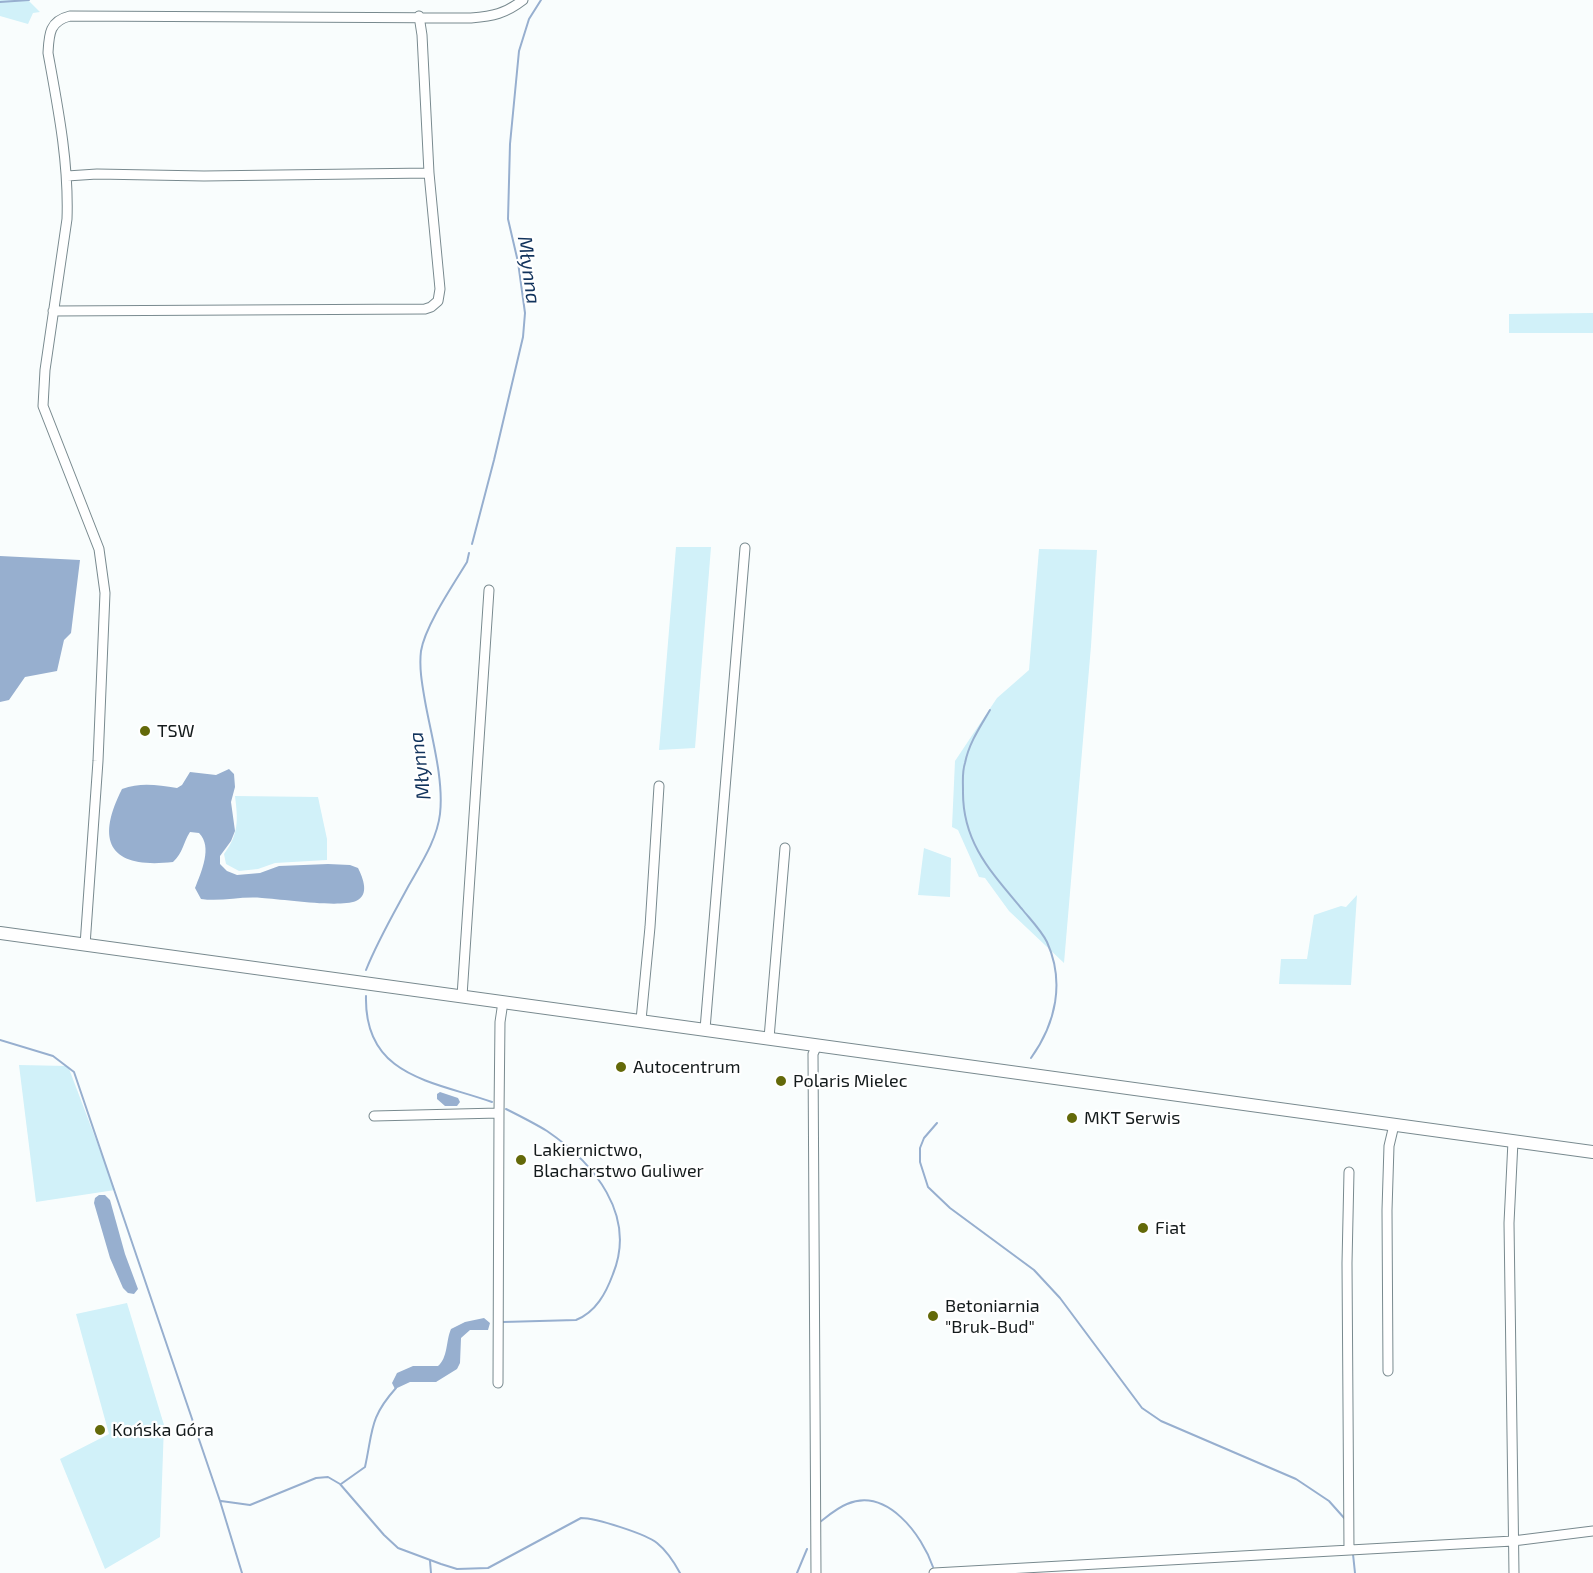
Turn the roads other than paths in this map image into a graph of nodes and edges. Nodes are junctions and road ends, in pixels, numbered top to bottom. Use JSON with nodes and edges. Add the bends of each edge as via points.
{"nodes":[{"id":1,"x":523,"y":0,"type":"edge"},
{"id":2,"x":419,"y":16,"type":"junction"},
{"id":3,"x":429,"y":173,"type":"junction"},
{"id":4,"x":67,"y":176,"type":"junction"},
{"id":5,"x":53,"y":311,"type":"junction"},
{"id":6,"x":745,"y":548,"type":"dead end"},
{"id":7,"x":489,"y":590,"type":"dead end"},
{"id":8,"x":659,"y":786,"type":"dead end"},
{"id":9,"x":784,"y":848,"type":"dead end"},
{"id":10,"x":0,"y":933,"type":"edge"},
{"id":11,"x":85,"y":945,"type":"junction"},
{"id":12,"x":462,"y":996,"type":"junction"},
{"id":13,"x":503,"y":1002,"type":"junction"},
{"id":14,"x":641,"y":1020,"type":"junction"},
{"id":15,"x":705,"y":1029,"type":"junction"},
{"id":16,"x":769,"y":1038,"type":"junction"},
{"id":17,"x":817,"y":1045,"type":"junction"},
{"id":18,"x":499,"y":1113,"type":"junction"},
{"id":19,"x":374,"y":1116,"type":"dead end"},
{"id":20,"x":1394,"y":1125,"type":"junction"},
{"id":21,"x":1513,"y":1141,"type":"junction"},
{"id":22,"x":1593,"y":1152,"type":"edge"},
{"id":23,"x":1349,"y":1173,"type":"dead end"},
{"id":24,"x":1388,"y":1371,"type":"dead end"},
{"id":25,"x":498,"y":1383,"type":"dead end"},
{"id":26,"x":1593,"y":1531,"type":"edge"},
{"id":27,"x":1513,"y":1541,"type":"junction"},
{"id":28,"x":1349,"y":1550,"type":"junction"},
{"id":29,"x":816,"y":1573,"type":"edge"},
{"id":30,"x":934,"y":1573,"type":"edge"},
{"id":31,"x":1514,"y":1573,"type":"edge"}],
"edges":[{"from":1,"to":2,"type":"street","via":[[496,16]]},
{"from":2,"to":3,"type":"street"},
{"from":2,"to":4,"type":"street","via":[[62,18],[53,24],[48,53]]},
{"from":3,"to":4,"type":"street"},
{"from":3,"to":5,"type":"street","via":[[440,289],[438,301],[431,307]]},
{"from":4,"to":5,"type":"street","via":[[67,219]]},
{"from":5,"to":11,"type":"street","via":[[43,406],[99,549],[105,593]]},
{"from":6,"to":15,"type":"street"},
{"from":7,"to":12,"type":"street"},
{"from":8,"to":14,"type":"street"},
{"from":9,"to":16,"type":"street"},
{"from":10,"to":11,"type":"street"},
{"from":11,"to":12,"type":"street"},
{"from":12,"to":13,"type":"street"},
{"from":13,"to":14,"type":"street"},
{"from":13,"to":18,"type":"street"},
{"from":14,"to":15,"type":"street"},
{"from":15,"to":16,"type":"street"},
{"from":16,"to":17,"type":"street"},
{"from":17,"to":20,"type":"street"},
{"from":17,"to":29,"type":"street","via":[[813,1054]]},
{"from":18,"to":19,"type":"street"},
{"from":18,"to":25,"type":"street"},
{"from":20,"to":21,"type":"street"},
{"from":20,"to":24,"type":"street","via":[[1389,1146],[1387,1210]]},
{"from":21,"to":22,"type":"street"},
{"from":21,"to":27,"type":"street","via":[[1509,1223]]},
{"from":23,"to":28,"type":"street"},
{"from":26,"to":27,"type":"street"},
{"from":27,"to":28,"type":"street"},
{"from":27,"to":31,"type":"street"},
{"from":28,"to":30,"type":"street"}]}
